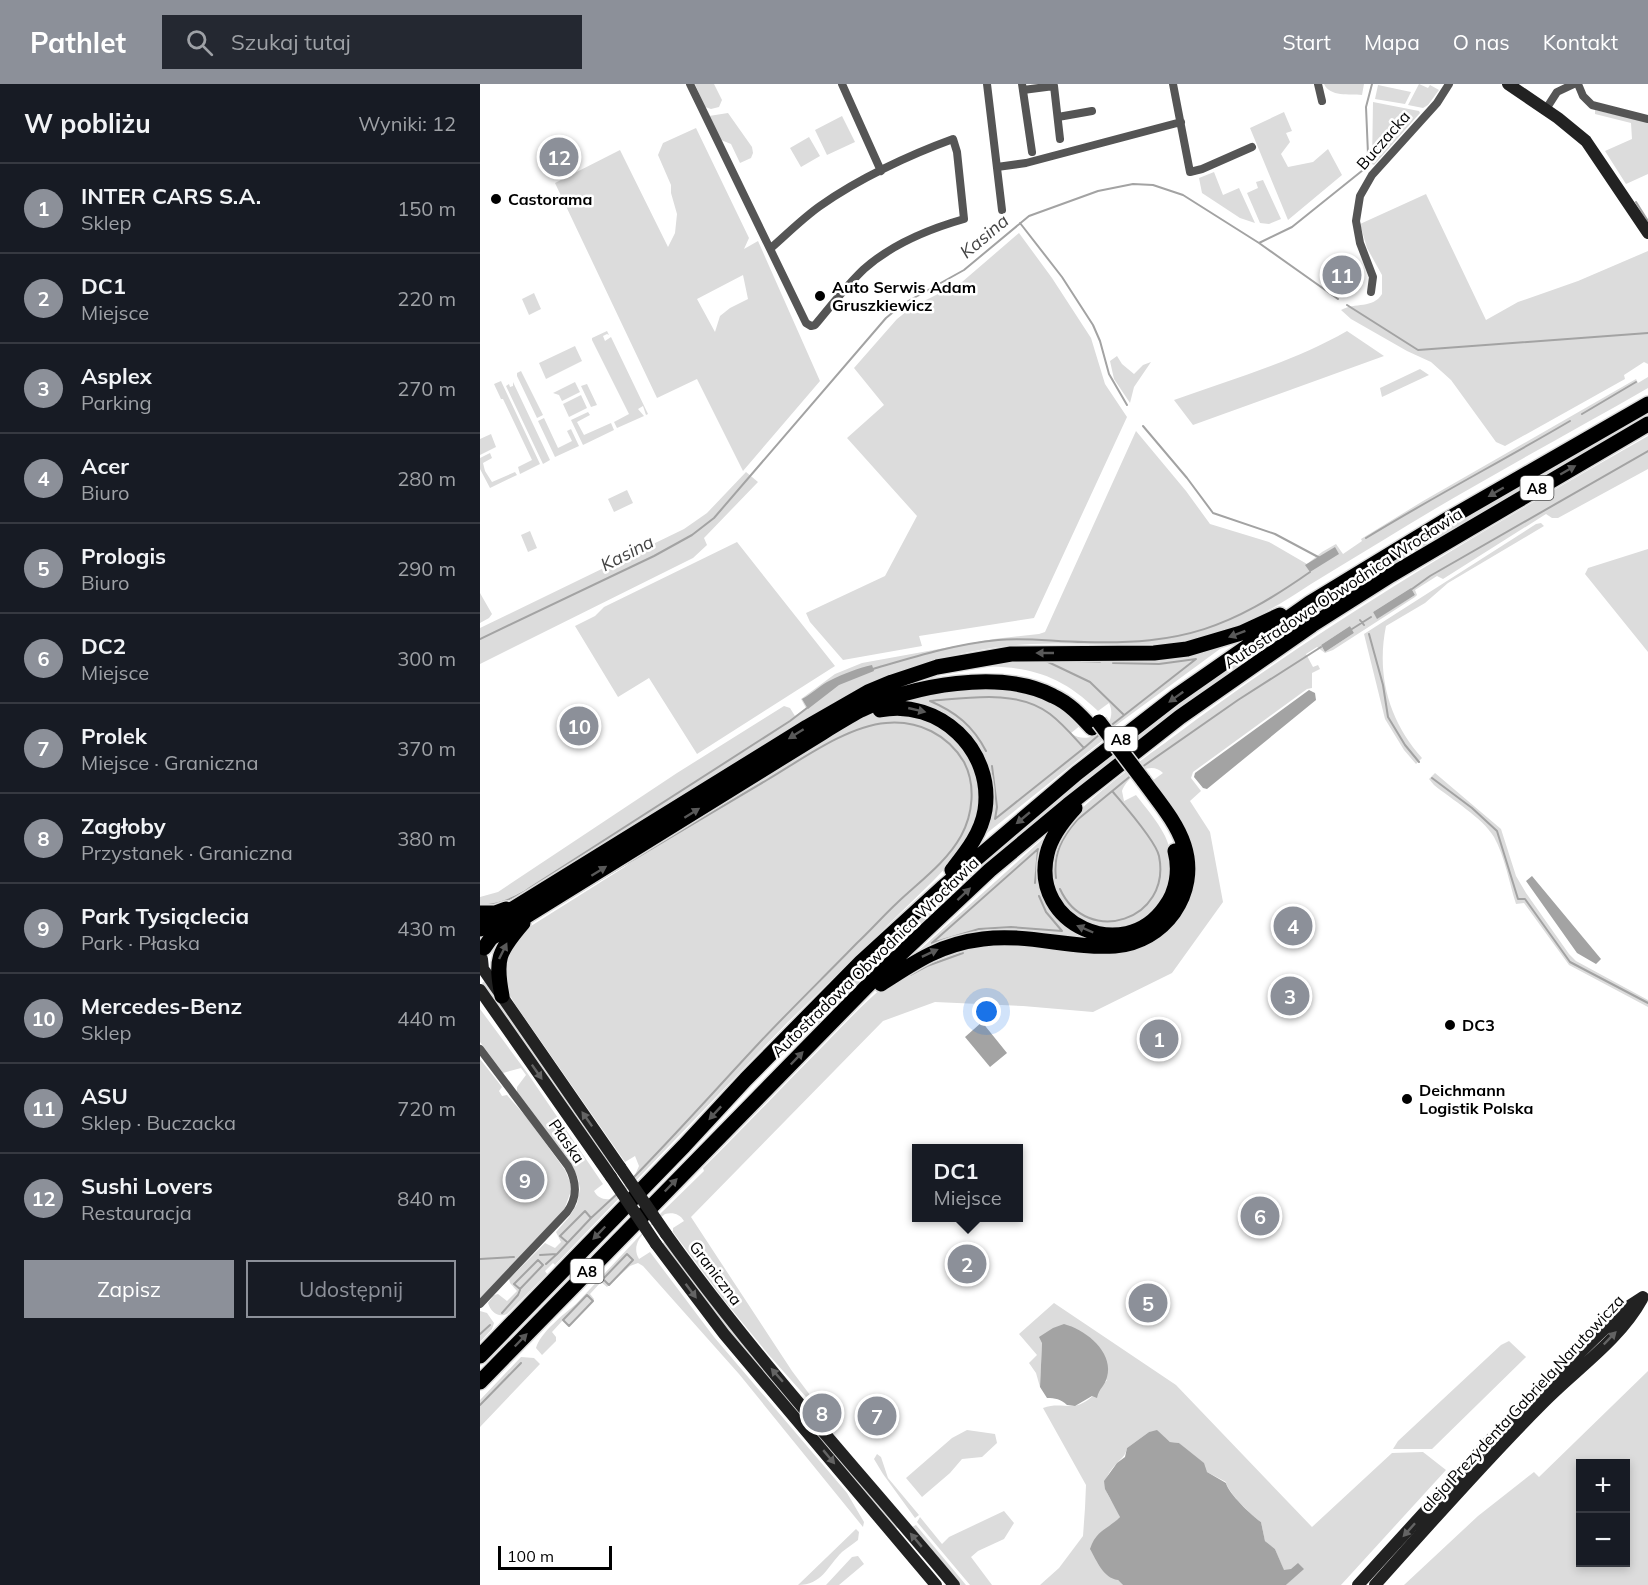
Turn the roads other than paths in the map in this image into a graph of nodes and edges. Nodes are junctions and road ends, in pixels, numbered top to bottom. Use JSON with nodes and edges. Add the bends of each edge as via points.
{"nodes":[{"id":1,"x":690,"y":84,"type":"edge"},
{"id":2,"x":842,"y":84,"type":"edge"},
{"id":3,"x":987,"y":84,"type":"edge"},
{"id":4,"x":1173,"y":84,"type":"edge"},
{"id":5,"x":1318,"y":84,"type":"edge"},
{"id":6,"x":1449,"y":84,"type":"edge"},
{"id":7,"x":1508,"y":84,"type":"edge"},
{"id":8,"x":1574,"y":84,"type":"edge"},
{"id":9,"x":1578,"y":84,"type":"edge"},
{"id":10,"x":1023,"y":87,"type":"edge"},
{"id":11,"x":1322,"y":101,"type":"dead end"},
{"id":12,"x":1546,"y":109,"type":"junction"},
{"id":13,"x":1092,"y":111,"type":"dead end"},
{"id":14,"x":1058,"y":117,"type":"junction"},
{"id":15,"x":1648,"y":119,"type":"edge"},
{"id":16,"x":1181,"y":122,"type":"junction"},
{"id":17,"x":1060,"y":139,"type":"dead end"},
{"id":18,"x":1252,"y":147,"type":"dead end"},
{"id":19,"x":1032,"y":152,"type":"dead end"},
{"id":20,"x":997,"y":167,"type":"junction"},
{"id":21,"x":881,"y":171,"type":"junction"},
{"id":22,"x":1002,"y":210,"type":"dead end"},
{"id":23,"x":1648,"y":233,"type":"edge"},
{"id":24,"x":771,"y":248,"type":"junction"},
{"id":25,"x":1371,"y":292,"type":"dead end"},
{"id":26,"x":1648,"y":404,"type":"edge"},
{"id":27,"x":1648,"y":424,"type":"edge"},
{"id":28,"x":1310,"y":603,"type":"junction"},
{"id":29,"x":847,"y":705,"type":"junction"},
{"id":30,"x":840,"y":722,"type":"junction"},
{"id":31,"x":1095,"y":725,"type":"junction"},
{"id":32,"x":1099,"y":780,"type":"junction"},
{"id":33,"x":1139,"y":783,"type":"junction"},
{"id":34,"x":942,"y":888,"type":"junction"},
{"id":35,"x":527,"y":908,"type":"junction"},
{"id":36,"x":480,"y":913,"type":"edge"},
{"id":37,"x":480,"y":929,"type":"edge"},
{"id":38,"x":482,"y":951,"type":"edge"},
{"id":39,"x":480,"y":990,"type":"edge"},
{"id":40,"x":502,"y":996,"type":"junction"},
{"id":41,"x":846,"y":1008,"type":"junction"},
{"id":42,"x":480,"y":1049,"type":"edge"},
{"id":43,"x":1646,"y":1294,"type":"edge"},
{"id":44,"x":480,"y":1304,"type":"edge"},
{"id":45,"x":480,"y":1356,"type":"edge"},
{"id":46,"x":480,"y":1382,"type":"edge"},
{"id":47,"x":936,"y":1585,"type":"edge"},
{"id":48,"x":954,"y":1585,"type":"edge"},
{"id":49,"x":1358,"y":1585,"type":"edge"},
{"id":50,"x":1375,"y":1585,"type":"edge"}],
"edges":[{"from":1,"to":24,"type":"street"},
{"from":2,"to":21,"type":"street"},
{"from":3,"to":20,"type":"street"},
{"from":4,"to":16,"type":"street"},
{"from":5,"to":11,"type":"street"},
{"from":6,"to":25,"type":"street","name":"Buczacka","via":[[1437,104],[1372,175],[1360,196],[1356,221],[1373,277]]},
{"from":7,"to":12,"type":"main road"},
{"from":8,"to":12,"type":"street","via":[[1557,92]]},
{"from":9,"to":15,"type":"street","via":[[1592,105]]},
{"from":10,"to":14,"type":"street","via":[[1054,86]]},
{"from":10,"to":19,"type":"street"},
{"from":12,"to":23,"type":"main road","via":[[1586,141]]},
{"from":13,"to":14,"type":"street"},
{"from":14,"to":17,"type":"street"},
{"from":16,"to":18,"type":"street","via":[[1190,172]]},
{"from":16,"to":20,"type":"street","via":[[1026,163]]},
{"from":20,"to":22,"type":"street"},
{"from":21,"to":24,"type":"street","via":[[818,207]]},
{"from":21,"to":24,"type":"street","via":[[953,139],[964,219],[918,235],[874,261],[811,326],[806,323]]},
{"from":26,"to":28,"type":"highway","name":"Autostradowa Obwodnica Wrocławia","number":"A8","one_way":true},
{"from":32,"to":27,"type":"highway","name":"Autostradowa Obwodnica Wrocławia","number":"A8","one_way":true,"via":[[1312,624]]},
{"from":28,"to":29,"type":"highway","one_way":true,"via":[[1201,646],[1154,653],[1024,653],[972,659],[908,676]]},
{"from":28,"to":34,"type":"highway","name":"Autostradowa Obwodnica Wrocławia","number":"A8","one_way":true,"via":[[1175,697]]},
{"from":29,"to":31,"type":"highway","via":[[934,678],[1007,673],[1038,679],[1062,690],[1082,704]]},
{"from":29,"to":35,"type":"highway","one_way":true},
{"from":30,"to":31,"type":"highway","via":[[870,706],[921,690],[1000,682],[1029,686],[1052,695]]},
{"from":30,"to":34,"type":"highway","one_way":true,"via":[[884,709],[917,710],[946,723],[970,746],[982,771],[985,810],[974,840]]},
{"from":35,"to":30,"type":"highway","one_way":true},
{"from":31,"to":33,"type":"highway"},
{"from":33,"to":32,"type":"highway","one_way":true,"via":[[1173,843],[1177,862],[1175,887],[1164,909],[1145,926],[1122,935],[1103,935],[1084,930],[1064,916],[1049,892],[1045,872],[1047,852],[1055,834]]},
{"from":41,"to":32,"type":"highway","name":"Autostradowa Obwodnica Wrocławia","number":"A8","one_way":true,"via":[[990,870]]},
{"from":41,"to":33,"type":"highway","one_way":true,"via":[[914,961],[948,946],[986,938],[1116,946],[1137,942],[1158,930],[1182,900],[1188,862],[1178,830]]},
{"from":34,"to":45,"type":"highway","name":"Autostradowa Obwodnica Wrocławia","number":"A8","one_way":true,"via":[[861,962]]},
{"from":35,"to":36,"type":"highway"},
{"from":35,"to":37,"type":"highway"},
{"from":35,"to":38,"type":"highway","via":[[489,939]]},
{"from":40,"to":35,"type":"highway","one_way":true,"via":[[498,961]]},
{"from":38,"to":40,"type":"main road","name":"Graniczna","via":[[483,969]]},
{"from":39,"to":47,"type":"main road","name":"Graniczna","one_way":true,"bridge":true,"via":[[656,1244],[724,1334]]},
{"from":48,"to":40,"type":"main road","name":"Graniczna","one_way":true,"bridge":true,"via":[[713,1298]]},
{"from":46,"to":41,"type":"highway","name":"Autostradowa Obwodnica Wrocławia","number":"A8","one_way":true},
{"from":42,"to":44,"type":"street","name":"Płaska","via":[[568,1166],[575,1187],[567,1212]]},
{"from":43,"to":49,"type":"main road","name":"aleja Prezydenta Gabriela Narutowicza","one_way":true,"via":[[1626,1308],[1519,1411]]},
{"from":50,"to":43,"type":"main road","name":"aleja Prezydenta Gabriela Narutowicza","one_way":true,"via":[[1514,1432],[1615,1334]]}]}
